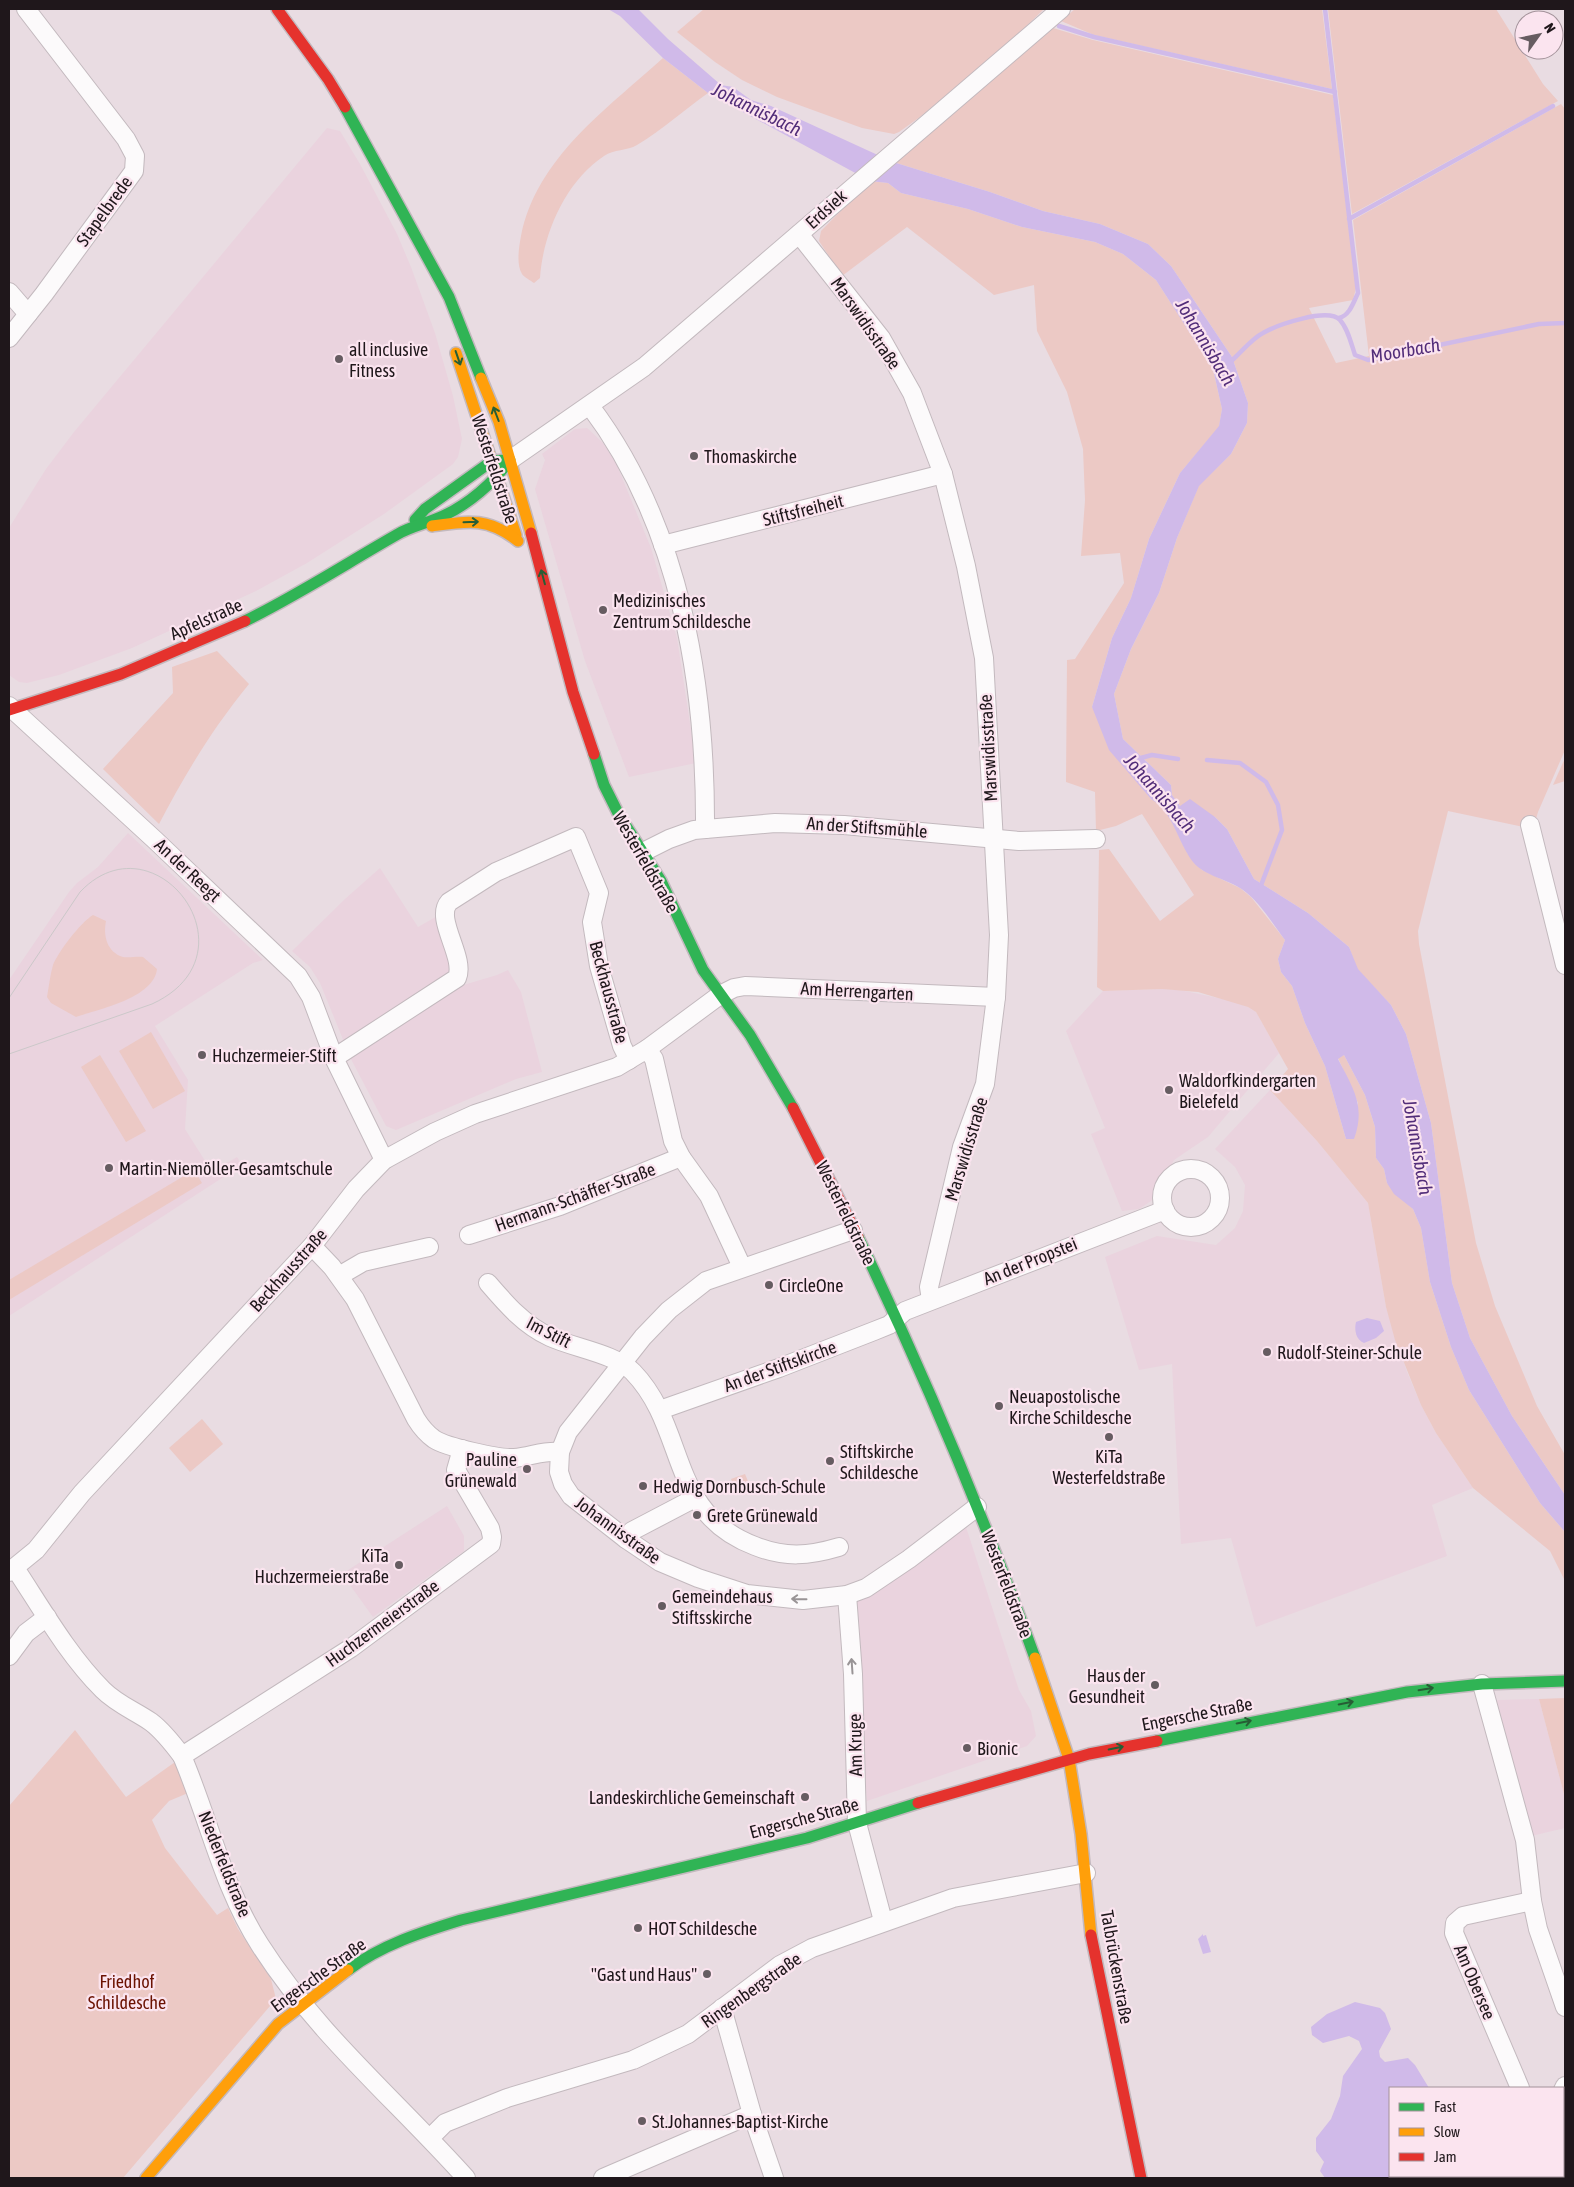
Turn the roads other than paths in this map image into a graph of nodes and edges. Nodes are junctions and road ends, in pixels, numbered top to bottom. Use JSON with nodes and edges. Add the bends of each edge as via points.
{"nodes":[{"id":1,"x":26,"y":9,"type":"edge"},
{"id":2,"x":277,"y":9,"type":"edge"},
{"id":3,"x":1060,"y":9,"type":"edge"},
{"id":4,"x":799,"y":234,"type":"junction"},
{"id":5,"x":420,"y":246,"type":"junction"},
{"id":6,"x":9,"y":292,"type":"edge"},
{"id":7,"x":438,"y":302,"type":"dead end"},
{"id":8,"x":28,"y":314,"type":"junction"},
{"id":9,"x":9,"y":338,"type":"edge"},
{"id":10,"x":451,"y":340,"type":"dead end"},
{"id":11,"x":590,"y":406,"type":"junction"},
{"id":12,"x":510,"y":460,"type":"junction"},
{"id":13,"x":492,"y":461,"type":"junction"},
{"id":14,"x":943,"y":474,"type":"junction"},
{"id":15,"x":498,"y":478,"type":"junction"},
{"id":16,"x":405,"y":530,"type":"junction"},
{"id":17,"x":663,"y":545,"type":"junction"},
{"id":18,"x":528,"y":567,"type":"dead end"},
{"id":19,"x":573,"y":692,"type":"junction"},
{"id":20,"x":10,"y":709,"type":"edge"},
{"id":21,"x":1530,"y":825,"type":"dead end"},
{"id":22,"x":705,"y":829,"type":"junction"},
{"id":23,"x":993,"y":839,"type":"junction"},
{"id":24,"x":1096,"y":839,"type":"dead end"},
{"id":25,"x":643,"y":852,"type":"junction"},
{"id":26,"x":1560,"y":916,"type":"edge"},
{"id":27,"x":1565,"y":965,"type":"edge"},
{"id":28,"x":720,"y":995,"type":"junction"},
{"id":29,"x":996,"y":997,"type":"junction"},
{"id":30,"x":646,"y":1049,"type":"junction"},
{"id":31,"x":334,"y":1058,"type":"junction"},
{"id":32,"x":630,"y":1060,"type":"junction"},
{"id":33,"x":680,"y":1157,"type":"junction"},
{"id":34,"x":384,"y":1160,"type":"junction"},
{"id":35,"x":1165,"y":1210,"type":"dead end"},
{"id":36,"x":852,"y":1230,"type":"junction"},
{"id":37,"x":470,"y":1235,"type":"dead end"},
{"id":38,"x":312,"y":1246,"type":"junction"},
{"id":39,"x":429,"y":1246,"type":"dead end"},
{"id":40,"x":742,"y":1267,"type":"junction"},
{"id":41,"x":339,"y":1276,"type":"junction"},
{"id":42,"x":488,"y":1283,"type":"dead end"},
{"id":43,"x":931,"y":1300,"type":"junction"},
{"id":44,"x":898,"y":1317,"type":"junction"},
{"id":45,"x":622,"y":1364,"type":"junction"},
{"id":46,"x":660,"y":1410,"type":"junction"},
{"id":47,"x":462,"y":1449,"type":"junction"},
{"id":48,"x":560,"y":1452,"type":"junction"},
{"id":49,"x":695,"y":1498,"type":"junction"},
{"id":50,"x":977,"y":1507,"type":"junction"},
{"id":51,"x":626,"y":1539,"type":"junction"},
{"id":52,"x":839,"y":1547,"type":"dead end"},
{"id":53,"x":12,"y":1570,"type":"edge"},
{"id":54,"x":847,"y":1595,"type":"junction"},
{"id":55,"x":48,"y":1617,"type":"junction"},
{"id":56,"x":9,"y":1656,"type":"edge"},
{"id":57,"x":1565,"y":1681,"type":"edge"},
{"id":58,"x":1482,"y":1684,"type":"junction"},
{"id":59,"x":182,"y":1756,"type":"junction"},
{"id":60,"x":1069,"y":1759,"type":"junction"},
{"id":61,"x":857,"y":1823,"type":"junction"},
{"id":62,"x":1086,"y":1874,"type":"junction"},
{"id":63,"x":1532,"y":1900,"type":"junction"},
{"id":64,"x":883,"y":1921,"type":"junction"},
{"id":65,"x":302,"y":2004,"type":"junction"},
{"id":66,"x":1565,"y":2007,"type":"edge"},
{"id":67,"x":722,"y":2008,"type":"junction"},
{"id":68,"x":1520,"y":2087,"type":"edge"},
{"id":69,"x":752,"y":2114,"type":"junction"},
{"id":70,"x":430,"y":2138,"type":"junction"},
{"id":71,"x":146,"y":2178,"type":"edge"},
{"id":72,"x":466,"y":2178,"type":"edge"},
{"id":73,"x":603,"y":2178,"type":"edge"},
{"id":74,"x":774,"y":2178,"type":"edge"},
{"id":75,"x":1141,"y":2178,"type":"edge"}],
"edges":[{"from":1,"to":8,"type":"street","name":"Stapelbrede","via":[[126,139],[135,156],[134,171]]},
{"from":2,"to":5,"type":"main road","name":"Westerfeldstraße","via":[[328,79],[359,130]]},
{"from":3,"to":4,"type":"street","name":"Erdsiek"},
{"from":4,"to":11,"type":"street","name":"Erdsiek","via":[[644,367]]},
{"from":4,"to":14,"type":"street","name":"Marswidisstraße","via":[[893,356],[912,393]]},
{"from":5,"to":7,"type":"main road","name":"Westerfeldstraße"},
{"from":12,"to":5,"type":"main road","name":"Westerfeldstraße","one_way":true,"via":[[463,327]]},
{"from":6,"to":8,"type":"street"},
{"from":8,"to":9,"type":"street","name":"Stapelbrede"},
{"from":10,"to":13,"type":"main road","name":"Westerfeldstraße","one_way":true},
{"from":11,"to":12,"type":"street","name":"Westerfeldstraße"},
{"from":11,"to":17,"type":"street","via":[[629,466]]},
{"from":12,"to":13,"type":"main road"},
{"from":12,"to":15,"type":"main road","name":"Apfelstraße"},
{"from":19,"to":12,"type":"main road","name":"Westerfeldstraße","one_way":true},
{"from":13,"to":15,"type":"main road","name":"Westerfeldstraße"},
{"from":13,"to":16,"type":"main road","name":"Apfelstraße","via":[[426,509]]},
{"from":14,"to":17,"type":"street","name":"Stiftsfreiheit"},
{"from":14,"to":23,"type":"street","name":"Marswidisstraße","via":[[984,658]]},
{"from":15,"to":16,"type":"main road","name":"Apfelstraße","via":[[446,514]]},
{"from":16,"to":15,"type":"main road","name":"Westerfeldstraße","one_way":true,"via":[[485,521],[497,524],[520,545]]},
{"from":16,"to":20,"type":"main road","name":"Apfelstraße","via":[[301,593],[215,635],[112,677]]},
{"from":17,"to":22,"type":"street","via":[[691,650],[704,769]]},
{"from":18,"to":19,"type":"main road","name":"Westerfeldstraße"},
{"from":19,"to":25,"type":"main road","name":"Westerfeldstraße","via":[[604,785],[619,816]]},
{"from":20,"to":31,"type":"street","name":"An der Reegt","via":[[156,840],[298,976],[311,997]]},
{"from":21,"to":26,"type":"street"},
{"from":22,"to":23,"type":"street","name":"An der Stiftsmühle","via":[[820,823]]},
{"from":22,"to":25,"type":"street","name":"An der Stiftsmühle","via":[[683,833]]},
{"from":23,"to":24,"type":"street","name":"An der Stiftsmühle"},
{"from":23,"to":29,"type":"street","name":"Marswidisstraße","via":[[999,936]]},
{"from":25,"to":28,"type":"main road","name":"Westerfeldstraße","via":[[661,881],[703,970]]},
{"from":26,"to":27,"type":"street"},
{"from":28,"to":29,"type":"street","name":"Am Herrengarten","via":[[745,986]]},
{"from":28,"to":30,"type":"street","name":"Beckhausstraße"},
{"from":28,"to":36,"type":"main road","name":"Westerfeldstraße","via":[[791,1100]]},
{"from":29,"to":43,"type":"street","name":"Marswidisstraße","via":[[985,1084],[962,1146],[929,1287]]},
{"from":30,"to":32,"type":"street","name":"Beckhausstraße"},
{"from":30,"to":33,"type":"street","via":[[654,1059],[668,1126]]},
{"from":31,"to":32,"type":"street","name":"Beckhausstraße","via":[[457,978],[458,964],[445,915],[449,902],[496,872],[576,837],[599,893],[592,927],[599,966],[622,1046]]},
{"from":31,"to":34,"type":"street","name":"An der Reegt"},
{"from":32,"to":34,"type":"street","name":"Beckhausstraße","via":[[475,1114]]},
{"from":33,"to":37,"type":"street","name":"Hermann-Schäffer-Straße","via":[[560,1206]]},
{"from":33,"to":40,"type":"street","via":[[710,1196]]},
{"from":34,"to":38,"type":"street","name":"Beckhausstraße","via":[[356,1189]]},
{"from":35,"to":43,"type":"street","name":"An der Propstei"},
{"from":36,"to":40,"type":"street","name":"Johannisstraße"},
{"from":36,"to":44,"type":"main road","name":"Westerfeldstraße"},
{"from":38,"to":41,"type":"street"},
{"from":38,"to":53,"type":"street","name":"Beckhausstraße","via":[[89,1486],[36,1550]]},
{"from":39,"to":41,"type":"street","via":[[363,1262]]},
{"from":40,"to":45,"type":"street","name":"Johannisstraße","via":[[706,1281],[677,1304],[643,1337]]},
{"from":41,"to":47,"type":"street","via":[[355,1299],[422,1427],[436,1440]]},
{"from":42,"to":45,"type":"street","name":"Im Stift","via":[[523,1321],[550,1337]]},
{"from":43,"to":44,"type":"street","name":"An der Propstei"},
{"from":44,"to":46,"type":"street","name":"An der Stiftskirche","via":[[889,1325]]},
{"from":44,"to":50,"type":"main road","name":"Westerfeldstraße"},
{"from":45,"to":46,"type":"street","via":[[632,1371]]},
{"from":45,"to":48,"type":"street","name":"Johannisstraße","via":[[568,1432]]},
{"from":46,"to":49,"type":"street"},
{"from":47,"to":48,"type":"street","via":[[513,1458]]},
{"from":47,"to":59,"type":"street","name":"Huchzermeierstraße","via":[[456,1470],[490,1528],[491,1544],[351,1648]]},
{"from":48,"to":51,"type":"street","name":"Johannisstraße","via":[[558,1472],[571,1496]]},
{"from":49,"to":51,"type":"street","via":[[632,1531]]},
{"from":49,"to":52,"type":"street","via":[[709,1518],[730,1534],[766,1551],[799,1556]]},
{"from":50,"to":54,"type":"street","name":"Johannisstraße","via":[[903,1564],[866,1588]]},
{"from":50,"to":60,"type":"main road","name":"Westerfeldstraße","via":[[1021,1617]]},
{"from":54,"to":51,"type":"street","name":"Johannisstraße","one_way":true,"via":[[802,1600],[747,1594],[660,1562]]},
{"from":53,"to":55,"type":"street","name":"Niederfeldstraße"},
{"from":61,"to":54,"type":"street","name":"Am Kruge","one_way":true},
{"from":55,"to":56,"type":"street","via":[[26,1633]]},
{"from":55,"to":59,"type":"street","name":"Niederfeldstraße","via":[[103,1690],[151,1723]]},
{"from":57,"to":58,"type":"main road","name":"Engersche Straße"},
{"from":60,"to":58,"type":"main road","name":"Engersche Straße","one_way":true,"via":[[1378,1697]]},
{"from":58,"to":63,"type":"street","via":[[1525,1840]]},
{"from":59,"to":65,"type":"street","name":"Niederfeldstraße","via":[[234,1898],[260,1945]]},
{"from":60,"to":61,"type":"main road","name":"Engersche Straße","via":[[937,1796]]},
{"from":60,"to":62,"type":"main road","name":"Talbrückenstraße"},
{"from":61,"to":64,"type":"street","name":"Am Kruge"},
{"from":61,"to":65,"type":"main road","name":"Engersche Straße","via":[[421,1932],[352,1967]]},
{"from":62,"to":64,"type":"street","name":"Ringenbergstraße","via":[[953,1898]]},
{"from":62,"to":75,"type":"main road","name":"Talbrückenstraße","via":[[1093,1942]]},
{"from":63,"to":66,"type":"street","via":[[1538,1929]]},
{"from":63,"to":68,"type":"street","name":"Am Obersee","via":[[1463,1916],[1455,1923],[1454,1933]]},
{"from":64,"to":67,"type":"street","name":"Ringenbergstraße","via":[[812,1948],[780,1965]]},
{"from":65,"to":70,"type":"street","name":"Niederfeldstraße"},
{"from":65,"to":71,"type":"main road","name":"Engersche Straße","via":[[278,2024]]},
{"from":67,"to":69,"type":"street"},
{"from":67,"to":70,"type":"street","name":"Ringenbergstraße","via":[[688,2034],[634,2060],[507,2098],[445,2123]]},
{"from":69,"to":73,"type":"street"},
{"from":69,"to":74,"type":"street"},
{"from":70,"to":72,"type":"street","name":"Niederfeldstraße"}]}
